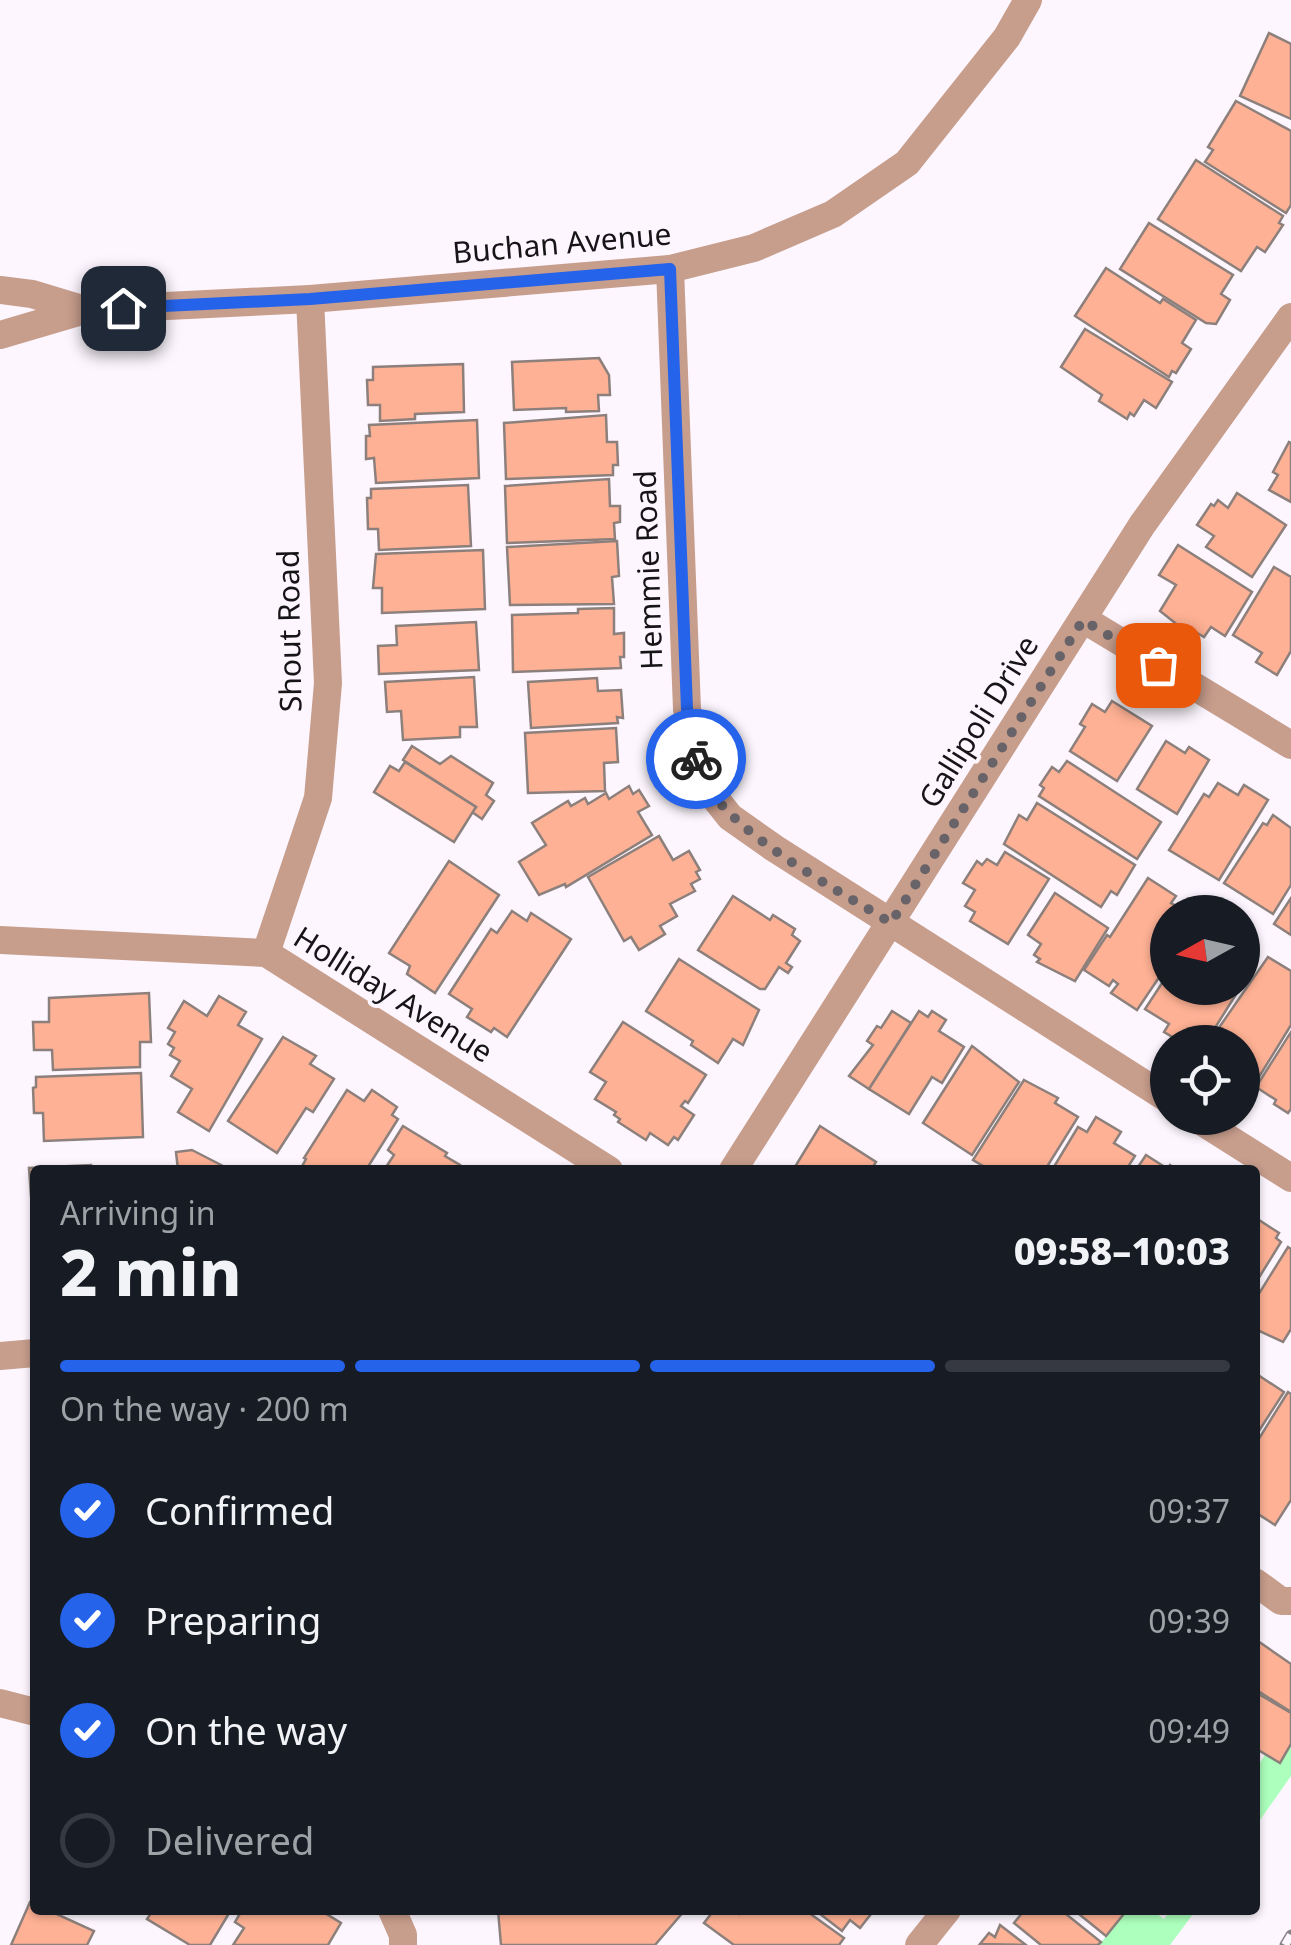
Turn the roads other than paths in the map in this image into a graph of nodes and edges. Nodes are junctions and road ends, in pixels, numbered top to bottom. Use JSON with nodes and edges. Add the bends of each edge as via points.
{"nodes":[{"id":1,"x":1028,"y":0,"type":"edge"},
{"id":2,"x":670,"y":269,"type":"junction"},
{"id":3,"x":0,"y":290,"type":"edge"},
{"id":4,"x":310,"y":299,"type":"junction"},
{"id":5,"x":85,"y":310,"type":"junction"},
{"id":6,"x":1291,"y":316,"type":"edge"},
{"id":7,"x":0,"y":336,"type":"edge"},
{"id":8,"x":1083,"y":620,"type":"junction"},
{"id":9,"x":1291,"y":745,"type":"edge"},
{"id":10,"x":891,"y":923,"type":"junction"},
{"id":11,"x":0,"y":940,"type":"edge"},
{"id":12,"x":266,"y":953,"type":"junction"},
{"id":13,"x":1150,"y":1088,"type":"edge"},
{"id":14,"x":1223,"y":1135,"type":"edge"},
{"id":15,"x":601,"y":1165,"type":"edge"},
{"id":16,"x":737,"y":1165,"type":"edge"},
{"id":17,"x":1291,"y":1178,"type":"edge"},
{"id":18,"x":30,"y":1354,"type":"edge"},
{"id":19,"x":0,"y":1356,"type":"edge"},
{"id":20,"x":1260,"y":1586,"type":"edge"},
{"id":21,"x":1291,"y":1601,"type":"edge"},
{"id":22,"x":0,"y":1703,"type":"edge"},
{"id":23,"x":30,"y":1711,"type":"edge"},
{"id":24,"x":394,"y":1915,"type":"edge"},
{"id":25,"x":943,"y":1915,"type":"edge"},
{"id":26,"x":404,"y":1945,"type":"edge"},
{"id":27,"x":919,"y":1945,"type":"edge"}],
"edges":[{"from":1,"to":2,"type":"street","name":"Buchan Avenue","via":[[1007,37],[907,163],[833,214],[754,248]]},
{"from":2,"to":4,"type":"street","name":"Buchan Avenue"},
{"from":2,"to":10,"type":"street","name":"Hemmie Road","via":[[687,709],[700,778],[730,817]]},
{"from":3,"to":5,"type":"street"},
{"from":4,"to":5,"type":"street","name":"Buchan Avenue"},
{"from":4,"to":12,"type":"street","name":"Shout Road","via":[[328,683],[318,798]]},
{"from":5,"to":7,"type":"street","name":"Buchan Avenue"},
{"from":6,"to":8,"type":"street","name":"Gallipoli Drive","via":[[1142,524]]},
{"from":8,"to":9,"type":"street"},
{"from":8,"to":10,"type":"street","name":"Gallipoli Drive"},
{"from":10,"to":13,"type":"street","name":"Hemmie Road"},
{"from":10,"to":16,"type":"street","name":"Gallipoli Drive"},
{"from":11,"to":12,"type":"street","name":"Holliday Avenue"},
{"from":12,"to":15,"type":"street","name":"Holliday Avenue"},
{"from":14,"to":17,"type":"street"},
{"from":18,"to":19,"type":"street"},
{"from":20,"to":21,"type":"street"},
{"from":22,"to":23,"type":"street"},
{"from":24,"to":26,"type":"street"},
{"from":25,"to":27,"type":"street"}]}
